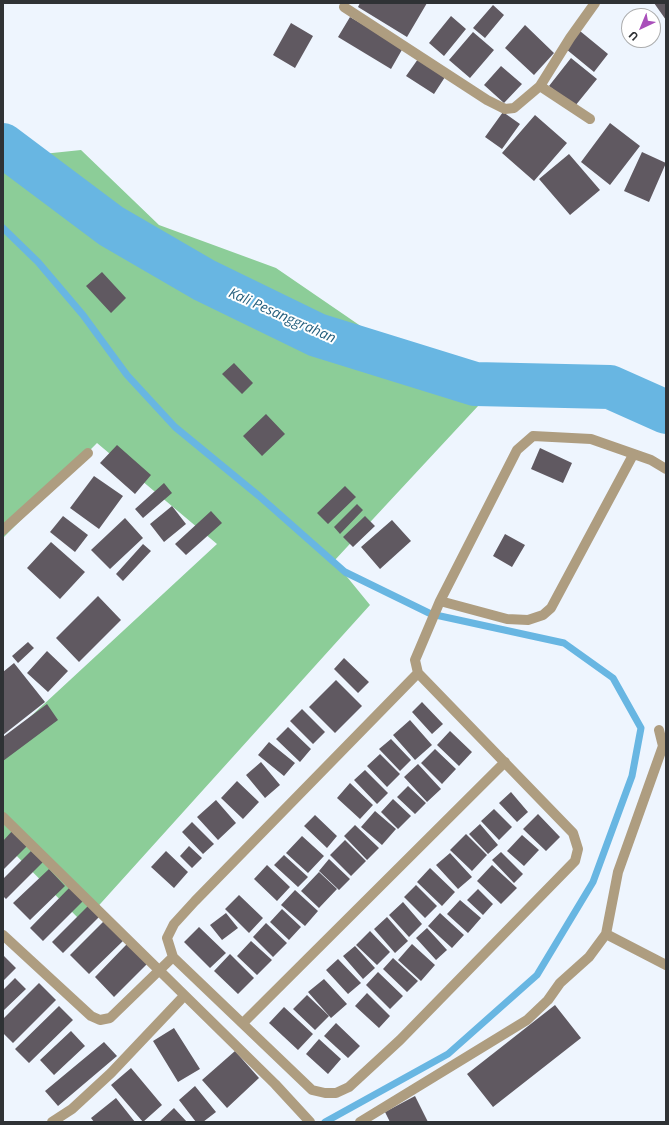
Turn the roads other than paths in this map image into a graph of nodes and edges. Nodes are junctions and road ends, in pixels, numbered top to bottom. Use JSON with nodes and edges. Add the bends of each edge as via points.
{"nodes":[{"id":1,"x":595,"y":3,"type":"edge"},
{"id":2,"x":344,"y":6,"type":"dead end"},
{"id":3,"x":540,"y":86,"type":"junction"},
{"id":4,"x":590,"y":119,"type":"dead end"},
{"id":5,"x":88,"y":453,"type":"dead end"},
{"id":6,"x":633,"y":455,"type":"junction"},
{"id":7,"x":666,"y":469,"type":"edge"},
{"id":8,"x":3,"y":530,"type":"edge"},
{"id":9,"x":439,"y":605,"type":"junction"},
{"id":10,"x":418,"y":673,"type":"junction"},
{"id":11,"x":659,"y":730,"type":"dead end"},
{"id":12,"x":505,"y":762,"type":"junction"},
{"id":13,"x":3,"y":817,"type":"edge"},
{"id":14,"x":606,"y":934,"type":"junction"},
{"id":15,"x":3,"y":936,"type":"edge"},
{"id":16,"x":174,"y":956,"type":"junction"},
{"id":17,"x":666,"y":965,"type":"edge"},
{"id":18,"x":160,"y":970,"type":"junction"},
{"id":19,"x":184,"y":996,"type":"junction"},
{"id":20,"x":243,"y":1023,"type":"junction"},
{"id":21,"x":308,"y":1120,"type":"edge"},
{"id":22,"x":52,"y":1122,"type":"edge"},
{"id":23,"x":360,"y":1122,"type":"edge"}],
"edges":[{"from":1,"to":3,"type":"street"},
{"from":2,"to":3,"type":"street","via":[[487,100],[506,109],[514,108]]},
{"from":3,"to":4,"type":"street"},
{"from":5,"to":8,"type":"street"},
{"from":6,"to":7,"type":"street","via":[[651,460]]},
{"from":6,"to":9,"type":"street","via":[[550,608],[543,615],[528,620],[507,619]]},
{"from":6,"to":9,"type":"street","via":[[591,439],[533,436],[517,450]]},
{"from":9,"to":10,"type":"street","via":[[415,660]]},
{"from":10,"to":12,"type":"street"},
{"from":10,"to":16,"type":"street","via":[[174,924],[167,938]]},
{"from":11,"to":14,"type":"street","via":[[663,746],[618,872]]},
{"from":12,"to":20,"type":"street"},
{"from":12,"to":20,"type":"street","via":[[573,833],[578,849],[575,861],[400,1040],[349,1087],[336,1093],[326,1093],[312,1090]]},
{"from":13,"to":18,"type":"street"},
{"from":14,"to":17,"type":"street"},
{"from":14,"to":23,"type":"street","via":[[589,958],[560,983],[548,1000],[527,1020]]},
{"from":15,"to":18,"type":"street","via":[[91,1016],[100,1020],[110,1018]]},
{"from":16,"to":18,"type":"street"},
{"from":16,"to":20,"type":"street"},
{"from":18,"to":19,"type":"street"},
{"from":19,"to":21,"type":"street","via":[[275,1084]]},
{"from":19,"to":22,"type":"street","via":[[111,1073],[72,1109]]}]}
